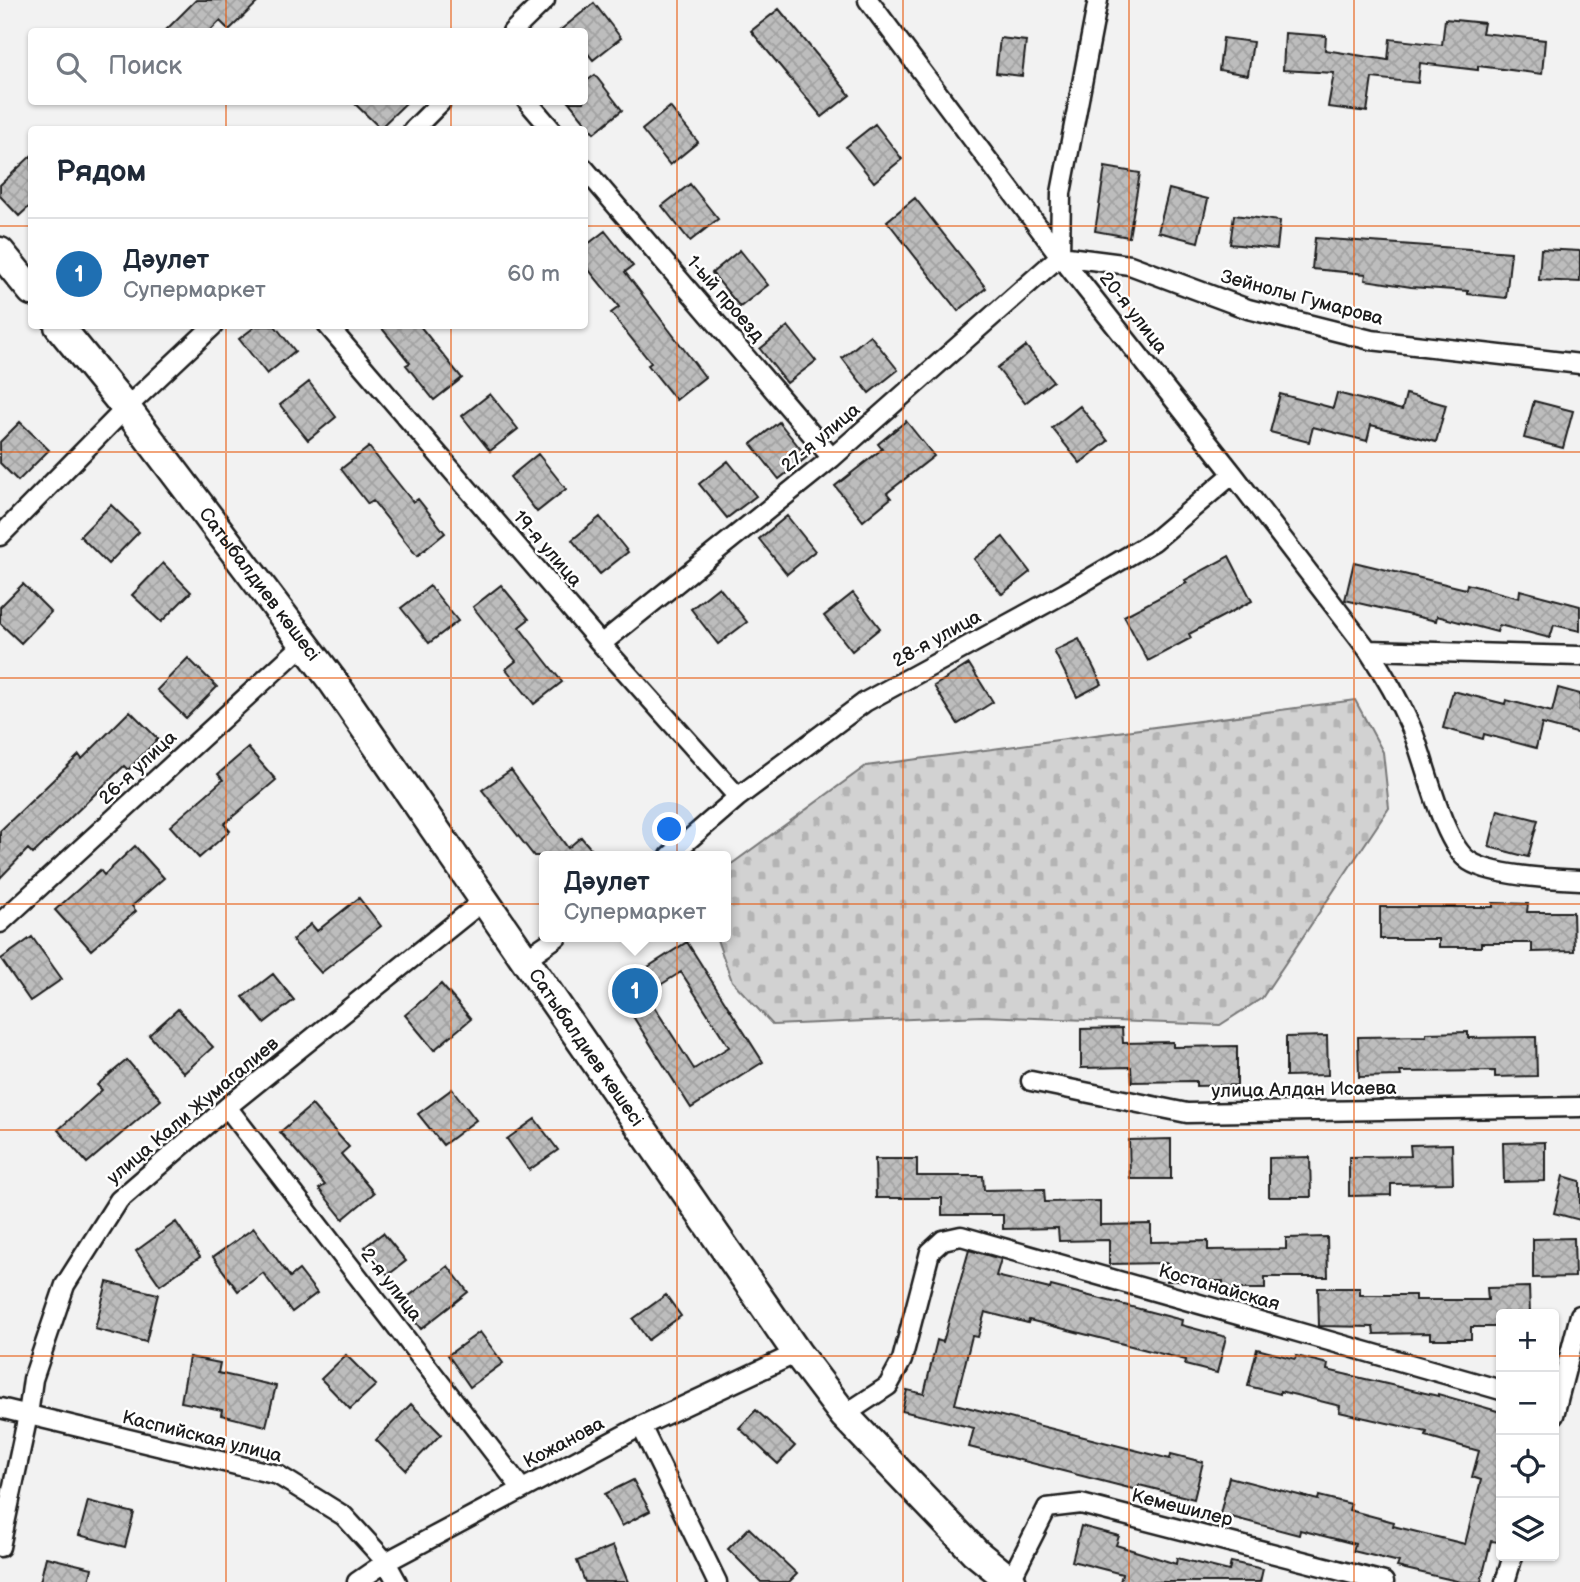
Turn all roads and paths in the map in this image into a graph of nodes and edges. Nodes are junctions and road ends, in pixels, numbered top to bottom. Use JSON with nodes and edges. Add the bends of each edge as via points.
{"nodes":[{"id":1,"x":545,"y":0,"type":"edge"},
{"id":2,"x":868,"y":0,"type":"edge"},
{"id":3,"x":1098,"y":0,"type":"edge"},
{"id":4,"x":516,"y":28,"type":"edge"},
{"id":5,"x":438,"y":105,"type":"edge"},
{"id":6,"x":531,"y":105,"type":"edge"},
{"id":7,"x":417,"y":126,"type":"edge"},
{"id":8,"x":549,"y":126,"type":"edge"},
{"id":9,"x":588,"y":172,"type":"edge"},
{"id":10,"x":0,"y":253,"type":"edge"},
{"id":11,"x":1060,"y":256,"type":"junction"},
{"id":12,"x":28,"y":286,"type":"edge"},
{"id":13,"x":61,"y":329,"type":"edge"},
{"id":14,"x":210,"y":329,"type":"edge"},
{"id":15,"x":331,"y":329,"type":"edge"},
{"id":16,"x":1580,"y":364,"type":"edge"},
{"id":17,"x":126,"y":408,"type":"junction"},
{"id":18,"x":832,"y":458,"type":"junction"},
{"id":19,"x":1233,"y":474,"type":"junction"},
{"id":20,"x":0,"y":536,"type":"edge"},
{"id":21,"x":304,"y":644,"type":"junction"},
{"id":22,"x":601,"y":644,"type":"junction"},
{"id":23,"x":1367,"y":650,"type":"junction"},
{"id":24,"x":1580,"y":656,"type":"edge"},
{"id":25,"x":738,"y":797,"type":"junction"},
{"id":26,"x":676,"y":851,"type":"edge"},
{"id":27,"x":1580,"y":880,"type":"edge"},
{"id":28,"x":484,"y":900,"type":"junction"},
{"id":29,"x":0,"y":923,"type":"edge"},
{"id":30,"x":550,"y":942,"type":"edge"},
{"id":31,"x":525,"y":959,"type":"junction"},
{"id":32,"x":1031,"y":1081,"type":"dead end"},
{"id":33,"x":227,"y":1107,"type":"junction"},
{"id":34,"x":1580,"y":1107,"type":"edge"},
{"id":35,"x":1580,"y":1315,"type":"edge"},
{"id":36,"x":797,"y":1353,"type":"junction"},
{"id":37,"x":1496,"y":1389,"type":"edge"},
{"id":38,"x":1559,"y":1394,"type":"edge"},
{"id":39,"x":0,"y":1408,"type":"edge"},
{"id":40,"x":28,"y":1416,"type":"junction"},
{"id":41,"x":844,"y":1416,"type":"junction"},
{"id":42,"x":641,"y":1426,"type":"junction"},
{"id":43,"x":522,"y":1489,"type":"junction"},
{"id":44,"x":0,"y":1546,"type":"edge"},
{"id":45,"x":1511,"y":1561,"type":"edge"},
{"id":46,"x":386,"y":1562,"type":"junction"},
{"id":47,"x":1011,"y":1581,"type":"edge"},
{"id":48,"x":357,"y":1582,"type":"edge"},
{"id":49,"x":397,"y":1582,"type":"edge"},
{"id":50,"x":717,"y":1582,"type":"edge"},
{"id":51,"x":1384,"y":1582,"type":"edge"},
{"id":52,"x":1505,"y":1582,"type":"edge"}],
"edges":[{"from":1,"to":4,"type":"street"},
{"from":2,"to":11,"type":"street","name":"20-я улица"},
{"from":3,"to":11,"type":"street","via":[[1061,193]]},
{"from":5,"to":7,"type":"street"},
{"from":6,"to":8,"type":"street"},
{"from":9,"to":18,"type":"street","name":"1-ый проезд"},
{"from":10,"to":12,"type":"main road"},
{"from":11,"to":16,"type":"street","name":"Зейнолы Гумарова","via":[[1130,265],[1248,309],[1371,340]]},
{"from":11,"to":18,"type":"street","name":"27-я улица"},
{"from":11,"to":19,"type":"street","name":"20-я улица"},
{"from":13,"to":17,"type":"main road","name":"Сатыбалдиев көшесі"},
{"from":14,"to":17,"type":"street"},
{"from":15,"to":22,"type":"street","name":"19-я улица"},
{"from":17,"to":20,"type":"street"},
{"from":17,"to":21,"type":"main road","name":"Сатыбалдиев көшесі"},
{"from":18,"to":22,"type":"street","name":"27-я улица"},
{"from":19,"to":23,"type":"street","name":"20-я улица"},
{"from":19,"to":25,"type":"street","name":"28-я улица","via":[[1154,541],[865,702]]},
{"from":21,"to":28,"type":"main road","name":"Сатыбалдиев көшесі"},
{"from":21,"to":29,"type":"street","name":"26-я улица"},
{"from":22,"to":25,"type":"street","name":"19-я улица"},
{"from":23,"to":24,"type":"street"},
{"from":23,"to":27,"type":"street","name":"20-я улица","via":[[1411,726],[1448,834],[1469,861],[1507,872]]},
{"from":25,"to":26,"type":"street","name":"28-я улица"},
{"from":28,"to":31,"type":"main road","name":"Сатыбалдиев көшесі"},
{"from":28,"to":33,"type":"street","name":"улица Кали Жумагалиев"},
{"from":30,"to":31,"type":"street"},
{"from":31,"to":36,"type":"main road","name":"Сатыбалдиев көшесі"},
{"from":32,"to":34,"type":"street","name":"улица Алдан Исаева","via":[[1186,1113]]},
{"from":33,"to":40,"type":"street","name":"улица Кали Жумагалиев","via":[[119,1200],[65,1285],[33,1380]]},
{"from":33,"to":43,"type":"street","name":"2-я улица"},
{"from":35,"to":38,"type":"street"},
{"from":36,"to":41,"type":"main road","name":"Сатыбалдиев көшесі"},
{"from":36,"to":42,"type":"street","name":"Кожанова"},
{"from":37,"to":41,"type":"street","name":"Костанайская","via":[[961,1236],[943,1240],[930,1252],[902,1360],[888,1386]]},
{"from":39,"to":40,"type":"street","name":"Каспийская улица"},
{"from":40,"to":44,"type":"street","name":"улица Кали Жумагалиев"},
{"from":40,"to":46,"type":"street","name":"Каспийская улица","via":[[278,1475],[344,1516]]},
{"from":41,"to":47,"type":"main road","name":"Сатыбалдиев көшесі","via":[[975,1552]]},
{"from":42,"to":43,"type":"street","name":"Кожанова"},
{"from":42,"to":50,"type":"street"},
{"from":43,"to":46,"type":"street","name":"Кожанова"},
{"from":45,"to":52,"type":"street"},
{"from":46,"to":48,"type":"street","name":"Кожанова"},
{"from":46,"to":49,"type":"street","name":"Каспийская улица"},
{"from":47,"to":51,"type":"street","name":"Кемешилер","via":[[1047,1508],[1082,1504]]}]}
